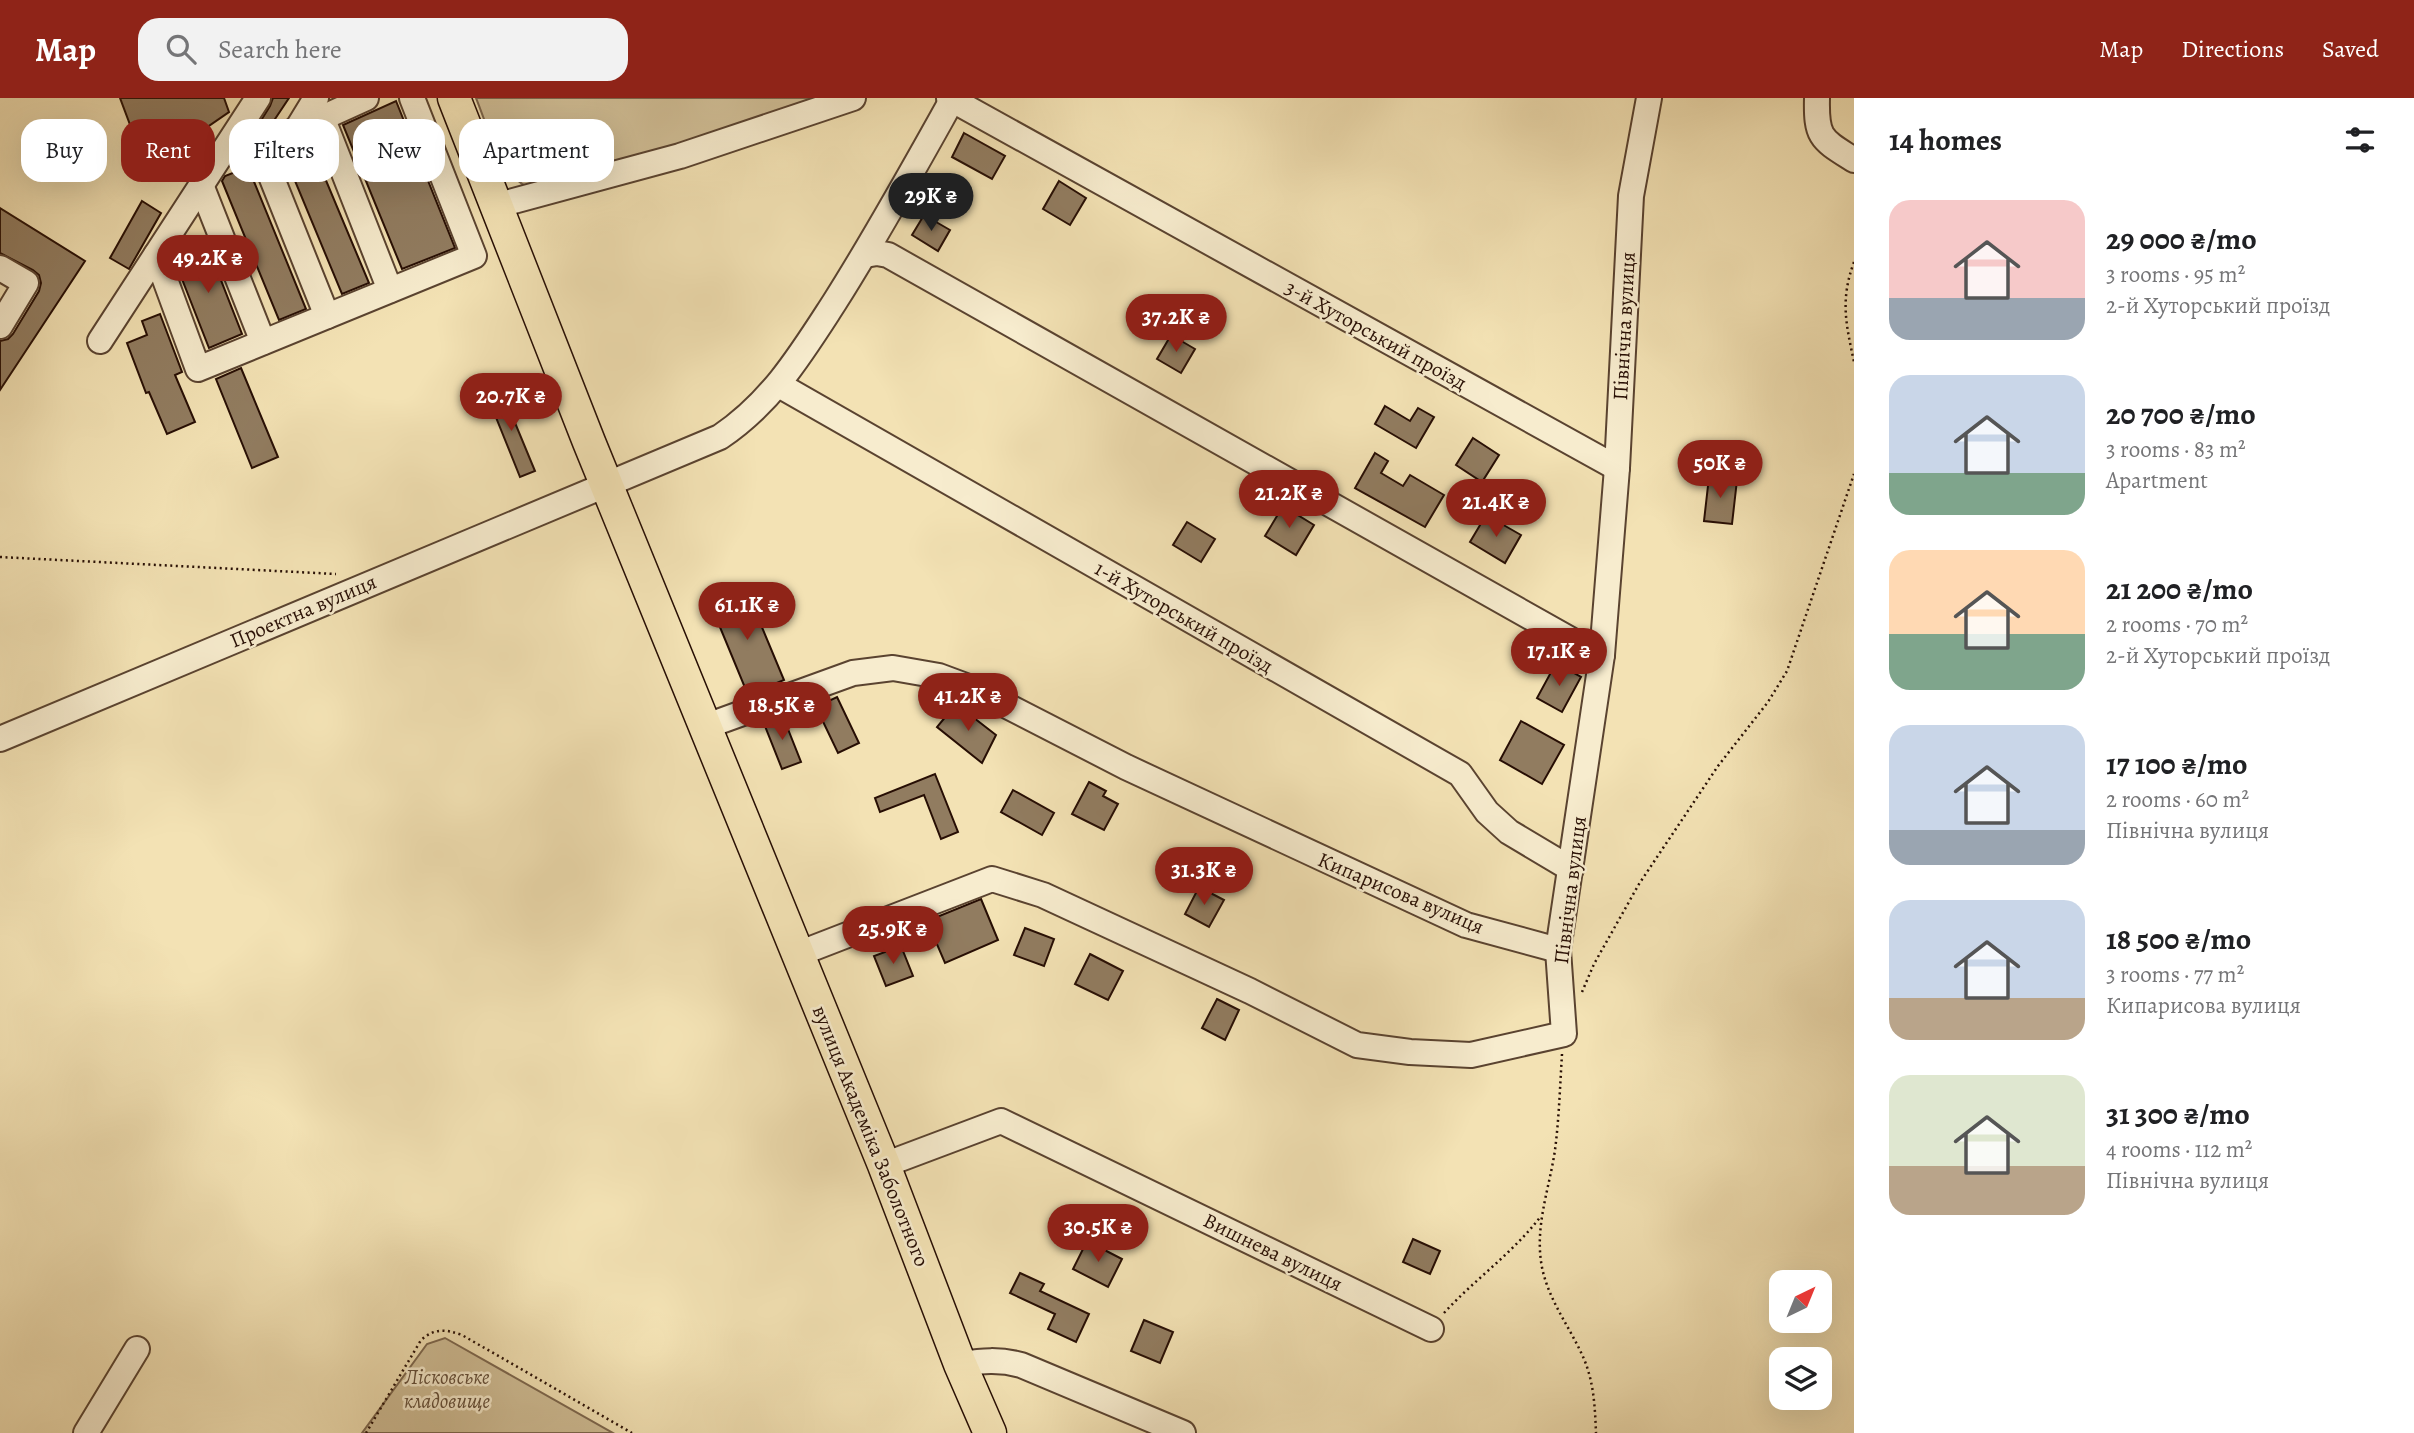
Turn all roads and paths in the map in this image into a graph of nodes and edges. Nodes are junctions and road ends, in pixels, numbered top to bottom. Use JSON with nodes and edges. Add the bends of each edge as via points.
{"nodes":[{"id":1,"x":366,"y":98,"type":"edge"},
{"id":2,"x":412,"y":98,"type":"edge"},
{"id":3,"x":454,"y":98,"type":"edge"},
{"id":4,"x":853,"y":98,"type":"edge"},
{"id":5,"x":1648,"y":98,"type":"edge"},
{"id":6,"x":1817,"y":98,"type":"edge"},
{"id":7,"x":950,"y":99,"type":"edge"},
{"id":8,"x":250,"y":103,"type":"edge"},
{"id":9,"x":319,"y":108,"type":"edge"},
{"id":10,"x":1854,"y":160,"type":"edge"},
{"id":11,"x":215,"y":163,"type":"edge"},
{"id":12,"x":204,"y":182,"type":"edge"},
{"id":13,"x":209,"y":182,"type":"edge"},
{"id":14,"x":273,"y":182,"type":"edge"},
{"id":15,"x":495,"y":206,"type":"junction"},
{"id":16,"x":156,"y":255,"type":"junction"},
{"id":17,"x":865,"y":255,"type":"junction"},
{"id":18,"x":1854,"y":262,"type":"edge"},
{"id":19,"x":0,"y":268,"type":"edge"},
{"id":20,"x":390,"y":290,"type":"junction"},
{"id":21,"x":327,"y":316,"type":"junction"},
{"id":22,"x":0,"y":326,"type":"edge"},
{"id":23,"x":100,"y":341,"type":"dead end"},
{"id":24,"x":263,"y":342,"type":"junction"},
{"id":25,"x":1854,"y":362,"type":"edge"},
{"id":26,"x":779,"y":385,"type":"junction"},
{"id":27,"x":1617,"y":468,"type":"junction"},
{"id":28,"x":1854,"y":474,"type":"edge"},
{"id":29,"x":607,"y":485,"type":"junction"},
{"id":30,"x":0,"y":557,"type":"edge"},
{"id":31,"x":343,"y":575,"type":"dead end"},
{"id":32,"x":1602,"y":655,"type":"junction"},
{"id":33,"x":704,"y":727,"type":"junction"},
{"id":34,"x":0,"y":739,"type":"edge"},
{"id":35,"x":1571,"y":869,"type":"junction"},
{"id":36,"x":1558,"y":950,"type":"junction"},
{"id":37,"x":798,"y":954,"type":"junction"},
{"id":38,"x":1579,"y":999,"type":"dead end"},
{"id":39,"x":1564,"y":1034,"type":"junction"},
{"id":40,"x":884,"y":1165,"type":"junction"},
{"id":41,"x":1541,"y":1216,"type":"junction"},
{"id":42,"x":1431,"y":1329,"type":"joint"},
{"id":43,"x":137,"y":1349,"type":"dead end"},
{"id":44,"x":960,"y":1364,"type":"junction"},
{"id":45,"x":86,"y":1433,"type":"edge"},
{"id":46,"x":366,"y":1433,"type":"edge"},
{"id":47,"x":632,"y":1433,"type":"edge"},
{"id":48,"x":990,"y":1433,"type":"edge"},
{"id":49,"x":1182,"y":1433,"type":"edge"},
{"id":50,"x":1596,"y":1433,"type":"edge"}],
"edges":[{"from":1,"to":9,"type":"street"},
{"from":2,"to":20,"type":"street","via":[[474,256]]},
{"from":3,"to":15,"type":"main road","name":"вулиця Академіка Заболотного"},
{"from":4,"to":15,"type":"street","via":[[680,156]]},
{"from":5,"to":27,"type":"street","name":"Північна вулиця","via":[[1630,196]]},
{"from":6,"to":10,"type":"street","via":[[1820,135]]},
{"from":7,"to":17,"type":"street","name":"Проектна вулиця"},
{"from":7,"to":27,"type":"street","name":"3-й Хуторський проїзд"},
{"from":8,"to":11,"type":"street"},
{"from":9,"to":20,"type":"street"},
{"from":12,"to":16,"type":"street"},
{"from":13,"to":24,"type":"street"},
{"from":14,"to":21,"type":"street"},
{"from":15,"to":29,"type":"main road","name":"вулиця Академіка Заболотного"},
{"from":16,"to":23,"type":"street"},
{"from":16,"to":24,"type":"street","via":[[198,369]]},
{"from":17,"to":26,"type":"street","name":"Проектна вулиця"},
{"from":17,"to":32,"type":"street","via":[[888,255]]},
{"from":18,"to":25,"type":"path","via":[[1845,286],[1846,325]]},
{"from":19,"to":22,"type":"street","via":[[26,283]]},
{"from":20,"to":21,"type":"street"},
{"from":21,"to":24,"type":"street"},
{"from":26,"to":29,"type":"street","name":"Проектна вулиця","via":[[720,437]]},
{"from":26,"to":35,"type":"street","name":"1-й Хуторський проїзд","via":[[1460,774],[1487,812],[1509,832]]},
{"from":27,"to":32,"type":"street","name":"Північна вулиця"},
{"from":28,"to":38,"type":"path","via":[[1787,671],[1639,884]]},
{"from":29,"to":33,"type":"main road","name":"вулиця Академіка Заболотного"},
{"from":29,"to":34,"type":"street","name":"Проектна вулиця"},
{"from":30,"to":31,"type":"path"},
{"from":32,"to":35,"type":"street","name":"Північна вулиця"},
{"from":33,"to":36,"type":"street","name":"Кипарисова вулиця","via":[[853,673],[892,668],[939,676],[1454,919]]},
{"from":33,"to":37,"type":"main road","name":"вулиця Академіка Заболотного"},
{"from":35,"to":36,"type":"street","name":"Північна вулиця"},
{"from":36,"to":39,"type":"street","name":"Північна вулиця"},
{"from":37,"to":39,"type":"street","via":[[992,879],[1043,895],[1357,1045],[1471,1055]]},
{"from":37,"to":40,"type":"main road","name":"вулиця Академіка Заболотного"},
{"from":39,"to":41,"type":"path","via":[[1555,1150]]},
{"from":40,"to":42,"type":"street","name":"Вишнева вулиця","via":[[1001,1121]]},
{"from":40,"to":44,"type":"main road","name":"вулиця Академіка Заболотного"},
{"from":41,"to":42,"type":"path","via":[[1520,1243],[1462,1293]]},
{"from":41,"to":50,"type":"path","via":[[1542,1271],[1591,1379]]},
{"from":43,"to":45,"type":"street"},
{"from":44,"to":48,"type":"main road","name":"вулиця Академіка Заболотного"},
{"from":44,"to":49,"type":"street","via":[[990,1360],[1021,1365]]},
{"from":46,"to":47,"type":"path","via":[[421,1340],[439,1329],[462,1335]]}]}
